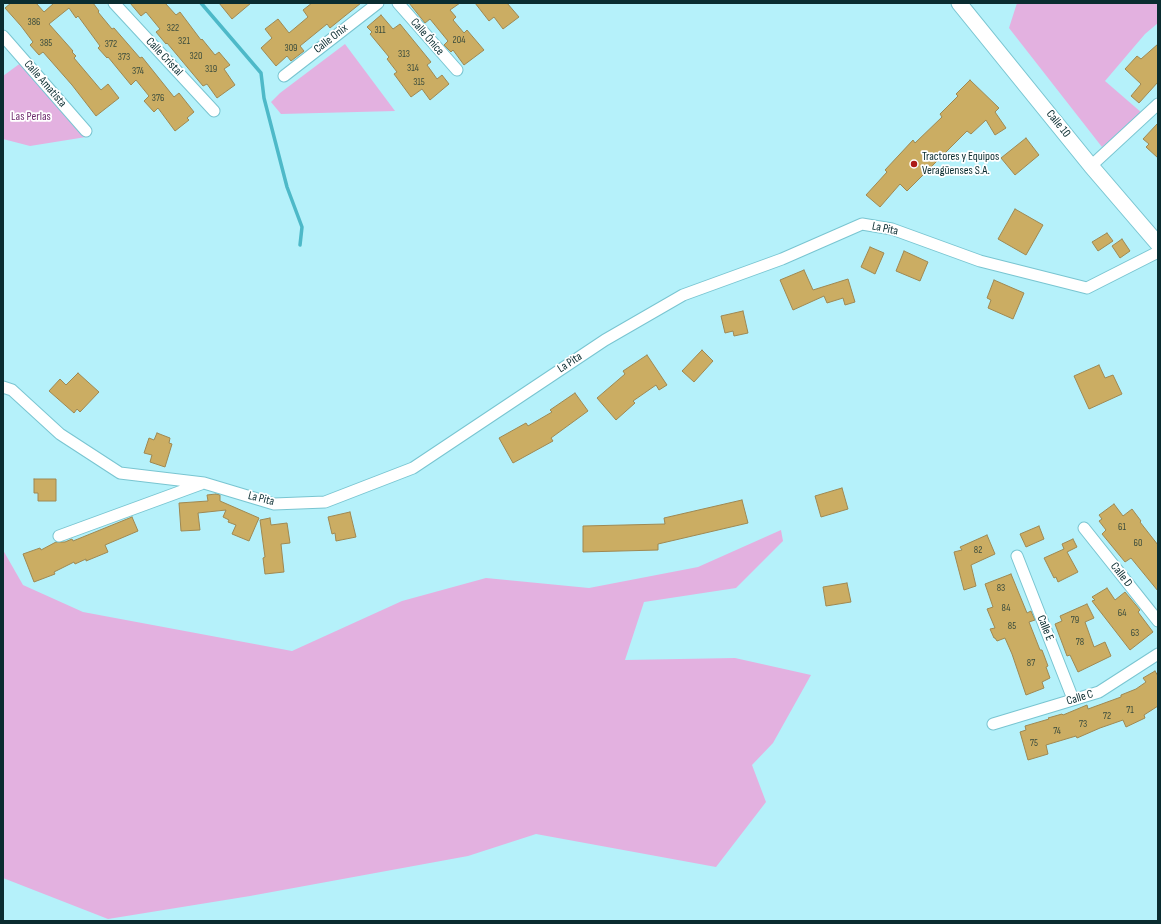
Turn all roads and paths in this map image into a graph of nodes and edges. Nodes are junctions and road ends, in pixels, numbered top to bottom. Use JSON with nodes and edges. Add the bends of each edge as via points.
{"nodes":[{"id":1,"x":114,"y":3,"type":"edge"},
{"id":2,"x":378,"y":3,"type":"edge"},
{"id":3,"x":398,"y":3,"type":"edge"},
{"id":4,"x":958,"y":3,"type":"edge"},
{"id":5,"x":3,"y":36,"type":"edge"},
{"id":6,"x":457,"y":70,"type":"dead end"},
{"id":7,"x":284,"y":76,"type":"dead end"},
{"id":8,"x":1158,"y":104,"type":"edge"},
{"id":9,"x":214,"y":111,"type":"dead end"},
{"id":10,"x":86,"y":131,"type":"dead end"},
{"id":11,"x":1091,"y":166,"type":"junction"},
{"id":12,"x":1158,"y":244,"type":"edge"},
{"id":13,"x":1158,"y":252,"type":"edge"},
{"id":14,"x":3,"y":387,"type":"edge"},
{"id":15,"x":204,"y":483,"type":"junction"},
{"id":16,"x":1084,"y":528,"type":"dead end"},
{"id":17,"x":59,"y":536,"type":"dead end"},
{"id":18,"x":1017,"y":556,"type":"dead end"},
{"id":19,"x":1158,"y":621,"type":"edge"},
{"id":20,"x":1158,"y":654,"type":"edge"},
{"id":21,"x":1073,"y":699,"type":"junction"},
{"id":22,"x":993,"y":724,"type":"dead end"}],
"edges":[{"from":1,"to":9,"type":"street","name":"Calle Cristal"},
{"from":2,"to":7,"type":"street","name":"Calle Onix"},
{"from":3,"to":6,"type":"street","name":"Calle Ónice"},
{"from":4,"to":11,"type":"main road","name":"Calle 10"},
{"from":5,"to":10,"type":"street","name":"Calle Amatista"},
{"from":8,"to":11,"type":"street"},
{"from":11,"to":12,"type":"main road","name":"Calle 10"},
{"from":13,"to":15,"type":"street","name":"La Pita","via":[[1087,288],[980,261],[892,229],[862,224],[782,259],[683,295],[605,340],[413,468],[325,502],[274,504]]},
{"from":14,"to":15,"type":"street","name":"La Pita","via":[[12,390],[60,434],[120,473]]},
{"from":15,"to":17,"type":"street"},
{"from":16,"to":19,"type":"street","name":"Calle D"},
{"from":18,"to":21,"type":"street","name":"Calle E"},
{"from":20,"to":21,"type":"street","name":"Calle C","via":[[1099,692]]},
{"from":21,"to":22,"type":"street","name":"Calle C"}]}
